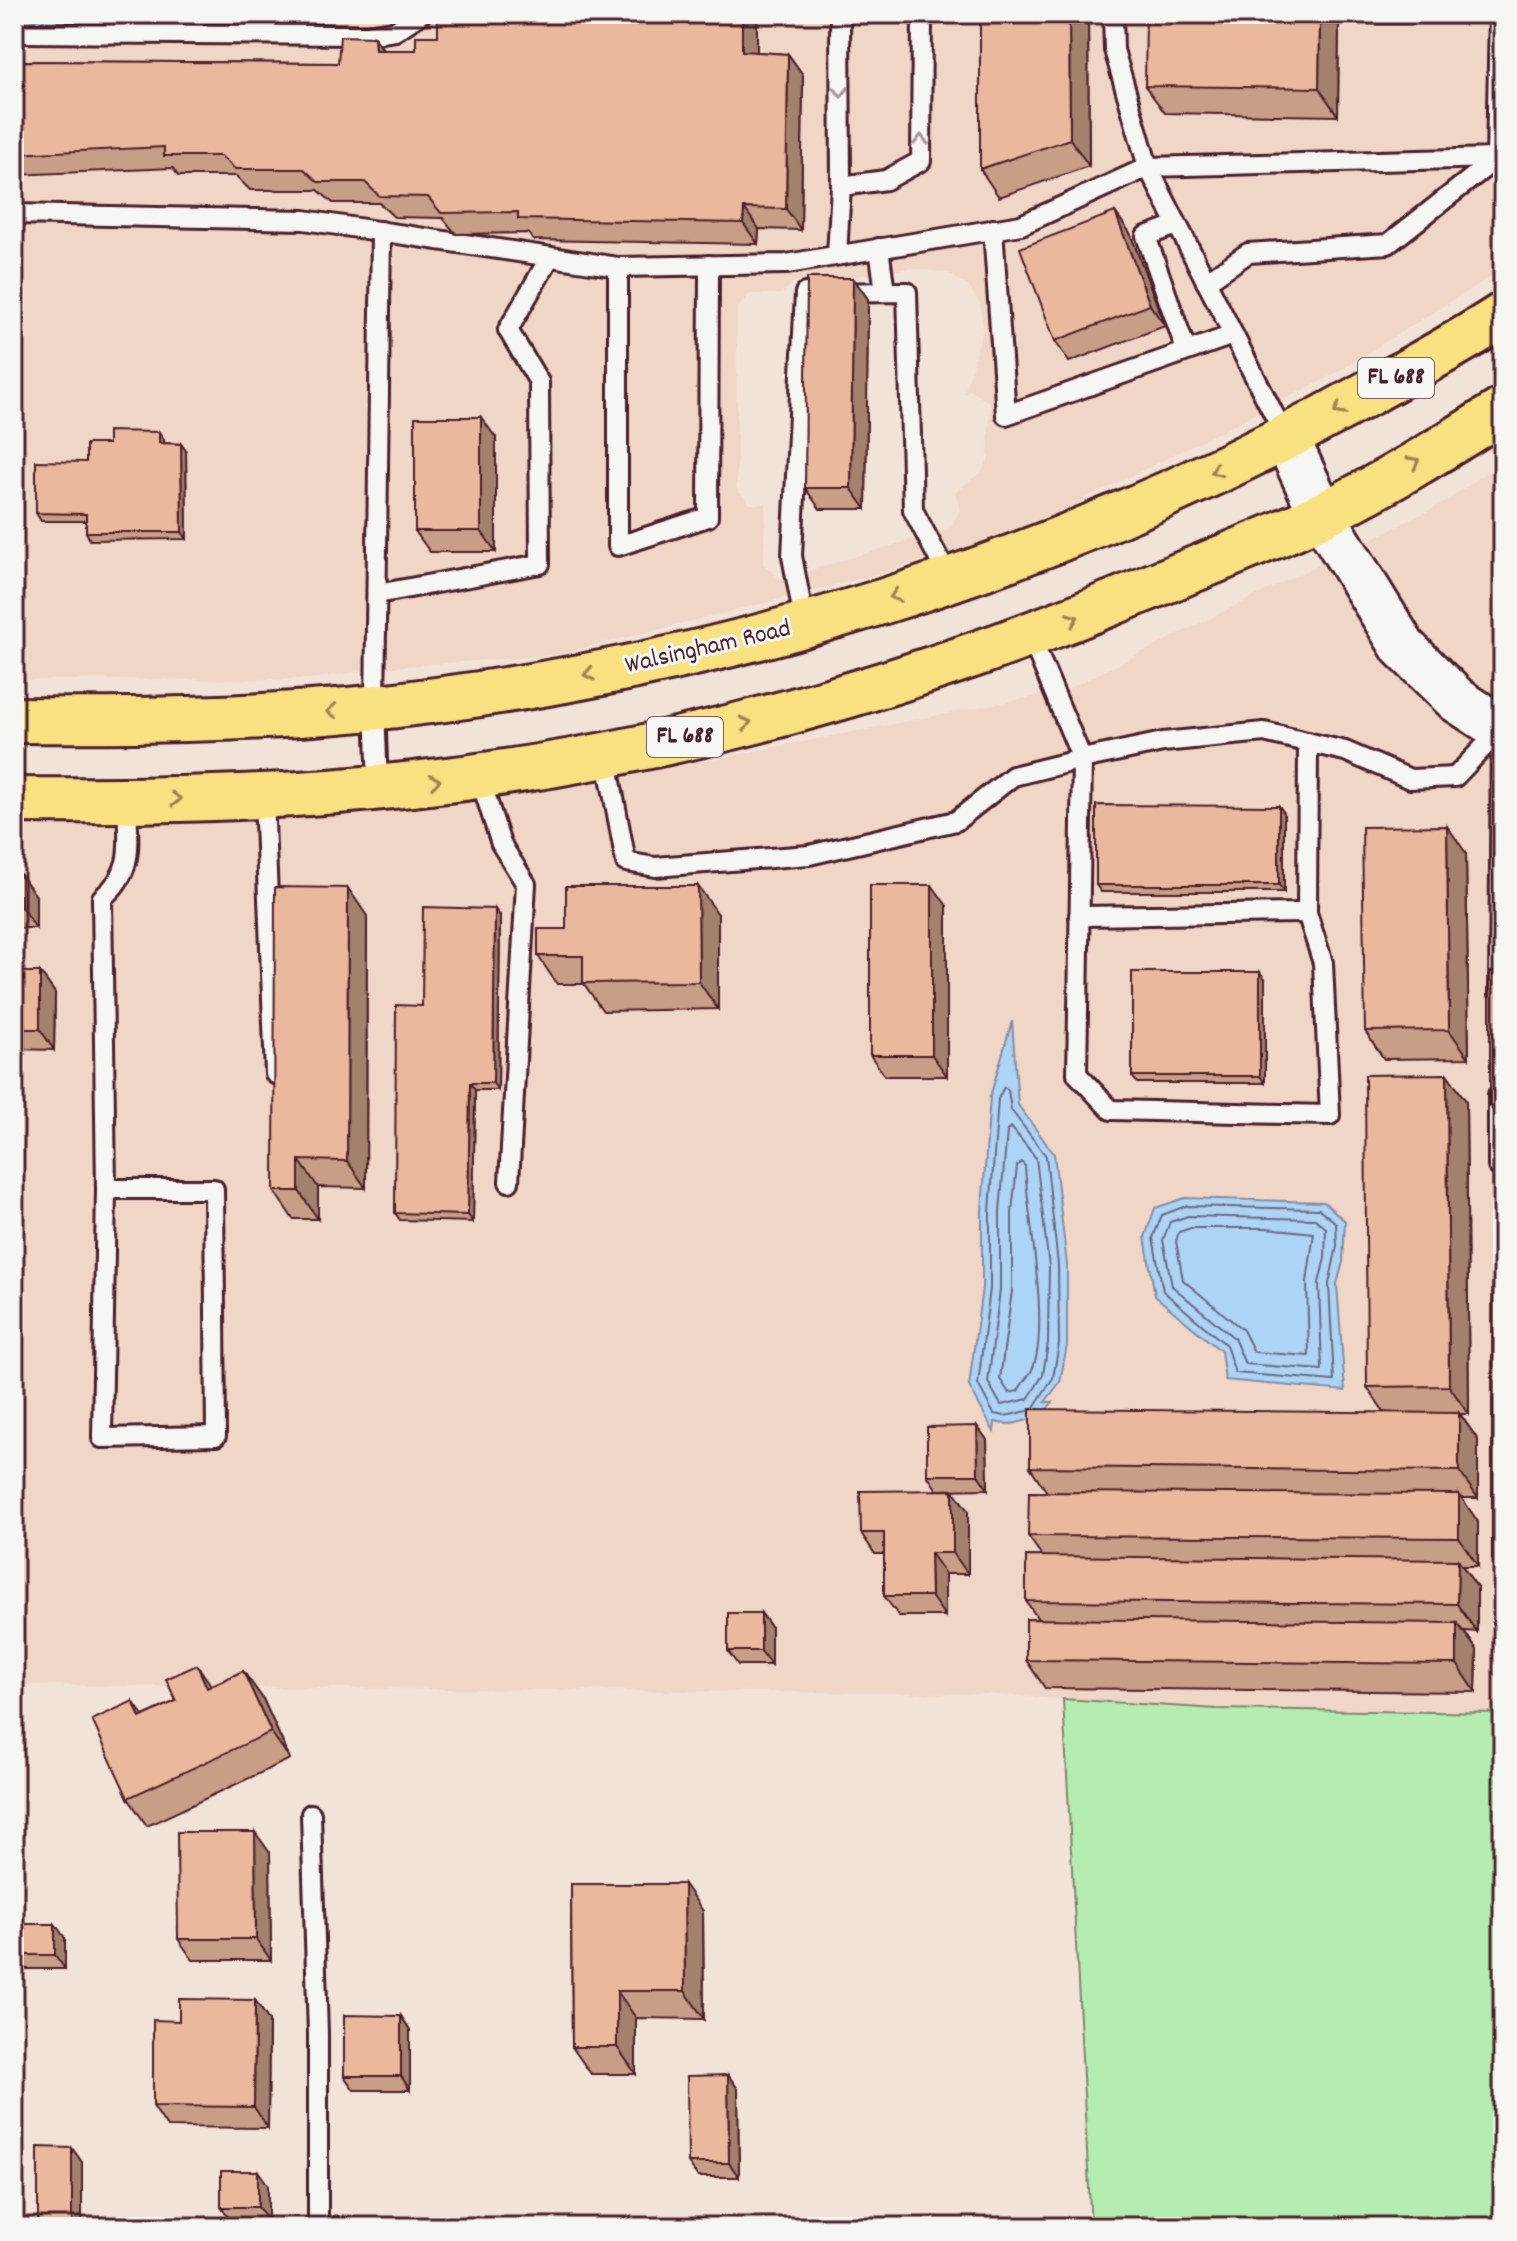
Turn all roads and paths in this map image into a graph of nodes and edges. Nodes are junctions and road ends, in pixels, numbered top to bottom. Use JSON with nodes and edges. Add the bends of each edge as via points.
{"nodes":[{"id":1,"x":421,"y":14,"type":"edge"},
{"id":2,"x":840,"y":14,"type":"edge"},
{"id":3,"x":922,"y":14,"type":"edge"},
{"id":4,"x":1113,"y":14,"type":"edge"},
{"id":5,"x":1499,"y":14,"type":"edge"},
{"id":6,"x":14,"y":33,"type":"edge"},
{"id":7,"x":1500,"y":156,"type":"edge"},
{"id":8,"x":1148,"y":167,"type":"junction"},
{"id":9,"x":841,"y":186,"type":"junction"},
{"id":10,"x":14,"y":214,"type":"edge"},
{"id":11,"x":1177,"y":225,"type":"junction"},
{"id":12,"x":993,"y":229,"type":"junction"},
{"id":13,"x":381,"y":231,"type":"junction"},
{"id":14,"x":879,"y":248,"type":"junction"},
{"id":15,"x":837,"y":255,"type":"junction"},
{"id":16,"x":550,"y":257,"type":"junction"},
{"id":17,"x":709,"y":265,"type":"junction"},
{"id":18,"x":618,"y":267,"type":"junction"},
{"id":19,"x":1206,"y":282,"type":"junction"},
{"id":20,"x":885,"y":292,"type":"junction"},
{"id":21,"x":1503,"y":315,"type":"edge"},
{"id":22,"x":1233,"y":335,"type":"junction"},
{"id":23,"x":1186,"y":350,"type":"junction"},
{"id":24,"x":1503,"y":410,"type":"edge"},
{"id":25,"x":1287,"y":439,"type":"junction"},
{"id":26,"x":1322,"y":515,"type":"junction"},
{"id":27,"x":949,"y":578,"type":"junction"},
{"id":28,"x":377,"y":594,"type":"junction"},
{"id":29,"x":805,"y":625,"type":"junction"},
{"id":30,"x":1030,"y":635,"type":"junction"},
{"id":31,"x":375,"y":707,"type":"junction"},
{"id":32,"x":14,"y":720,"type":"edge"},
{"id":33,"x":1502,"y":729,"type":"edge"},
{"id":34,"x":1308,"y":742,"type":"junction"},
{"id":35,"x":606,"y":755,"type":"junction"},
{"id":36,"x":1082,"y":759,"type":"junction"},
{"id":37,"x":479,"y":775,"type":"junction"},
{"id":38,"x":378,"y":787,"type":"junction"},
{"id":39,"x":264,"y":797,"type":"junction"},
{"id":40,"x":14,"y":800,"type":"edge"},
{"id":41,"x":127,"y":800,"type":"junction"},
{"id":42,"x":1307,"y":913,"type":"junction"},
{"id":43,"x":1079,"y":916,"type":"junction"},
{"id":44,"x":1501,"y":950,"type":"edge"},
{"id":45,"x":1499,"y":1012,"type":"edge"},
{"id":46,"x":1499,"y":1074,"type":"edge"},
{"id":47,"x":276,"y":1095,"type":"edge"},
{"id":48,"x":1500,"y":1152,"type":"edge"},
{"id":49,"x":509,"y":1182,"type":"dead end"},
{"id":50,"x":1498,"y":1183,"type":"edge"},
{"id":51,"x":106,"y":1189,"type":"junction"},
{"id":52,"x":311,"y":1814,"type":"dead end"},
{"id":53,"x":318,"y":2227,"type":"edge"}],
"edges":[{"from":1,"to":6,"type":"lane","via":[[395,31],[367,35]]},
{"from":2,"to":9,"type":"lane","one_way":true},
{"from":9,"to":3,"type":"lane","one_way":true,"via":[[886,180],[921,161]]},
{"from":4,"to":8,"type":"lane","via":[[1114,50]]},
{"from":5,"to":7,"type":"lane"},
{"from":7,"to":8,"type":"lane"},
{"from":7,"to":19,"type":"lane","via":[[1388,244],[1248,253]]},
{"from":8,"to":11,"type":"lane"},
{"from":8,"to":12,"type":"lane","via":[[1021,225]]},
{"from":9,"to":15,"type":"lane"},
{"from":10,"to":13,"type":"lane","via":[[304,220]]},
{"from":11,"to":19,"type":"lane"},
{"from":11,"to":23,"type":"lane","via":[[1146,236]]},
{"from":12,"to":14,"type":"lane"},
{"from":12,"to":23,"type":"lane","via":[[1006,415]]},
{"from":13,"to":16,"type":"lane"},
{"from":13,"to":28,"type":"lane"},
{"from":14,"to":15,"type":"lane"},
{"from":14,"to":20,"type":"lane"},
{"from":15,"to":17,"type":"lane","via":[[787,264]]},
{"from":16,"to":18,"type":"lane"},
{"from":16,"to":28,"type":"lane","via":[[508,330],[539,382],[540,564]]},
{"from":17,"to":18,"type":"lane"},
{"from":17,"to":18,"type":"lane","via":[[708,517],[618,546]]},
{"from":19,"to":22,"type":"lane"},
{"from":20,"to":27,"type":"lane","via":[[907,292],[913,510]]},
{"from":20,"to":29,"type":"lane","via":[[805,293],[792,556]]},
{"from":21,"to":25,"type":"main road","number":"FL 688","one_way":true},
{"from":22,"to":23,"type":"lane"},
{"from":22,"to":25,"type":"lane"},
{"from":26,"to":24,"type":"main road","number":"FL 688","one_way":true},
{"from":25,"to":26,"type":"street"},
{"from":25,"to":27,"type":"main road","name":"Walsingham Road","number":"FL 688","one_way":true,"via":[[1127,512]]},
{"from":30,"to":26,"type":"main road","number":"FL 688","one_way":true},
{"from":26,"to":33,"type":"street","via":[[1403,647],[1457,700]]},
{"from":27,"to":29,"type":"main road","name":"Walsingham Road","number":"FL 688","one_way":true},
{"from":28,"to":31,"type":"lane"},
{"from":29,"to":31,"type":"main road","name":"Walsingham Road","number":"FL 688","one_way":true,"via":[[524,687]]},
{"from":35,"to":30,"type":"main road","number":"FL 688","one_way":true,"via":[[891,684]]},
{"from":30,"to":36,"type":"lane"},
{"from":31,"to":32,"type":"main road","name":"Walsingham Road","number":"FL 688","one_way":true,"via":[[227,718]]},
{"from":31,"to":38,"type":"lane"},
{"from":33,"to":34,"type":"lane","via":[[1455,777],[1410,779],[1345,751]]},
{"from":33,"to":44,"type":"lane"},
{"from":34,"to":36,"type":"lane","via":[[1264,732],[1163,742]]},
{"from":34,"to":42,"type":"lane"},
{"from":35,"to":36,"type":"lane","via":[[626,862],[655,867],[809,855],[956,821],[1013,776]]},
{"from":35,"to":37,"type":"main road","number":"FL 688"},
{"from":36,"to":43,"type":"lane"},
{"from":38,"to":37,"type":"main road","number":"FL 688","one_way":true},
{"from":37,"to":49,"type":"lane","via":[[501,844],[526,884]]},
{"from":38,"to":39,"type":"main road","number":"FL 688"},
{"from":41,"to":39,"type":"main road","number":"FL 688","one_way":true},
{"from":39,"to":47,"type":"lane"},
{"from":40,"to":41,"type":"main road","number":"FL 688"},
{"from":41,"to":51,"type":"lane","via":[[127,868],[102,898]]},
{"from":42,"to":43,"type":"lane"},
{"from":42,"to":43,"type":"lane","via":[[1323,963],[1330,1115],[1111,1110],[1077,1074]]},
{"from":44,"to":45,"type":"lane"},
{"from":46,"to":48,"type":"lane"},
{"from":48,"to":50,"type":"lane"},
{"from":51,"to":51,"type":"lane","via":[[102,1438],[216,1436],[214,1189]]},
{"from":52,"to":53,"type":"lane"}]}
